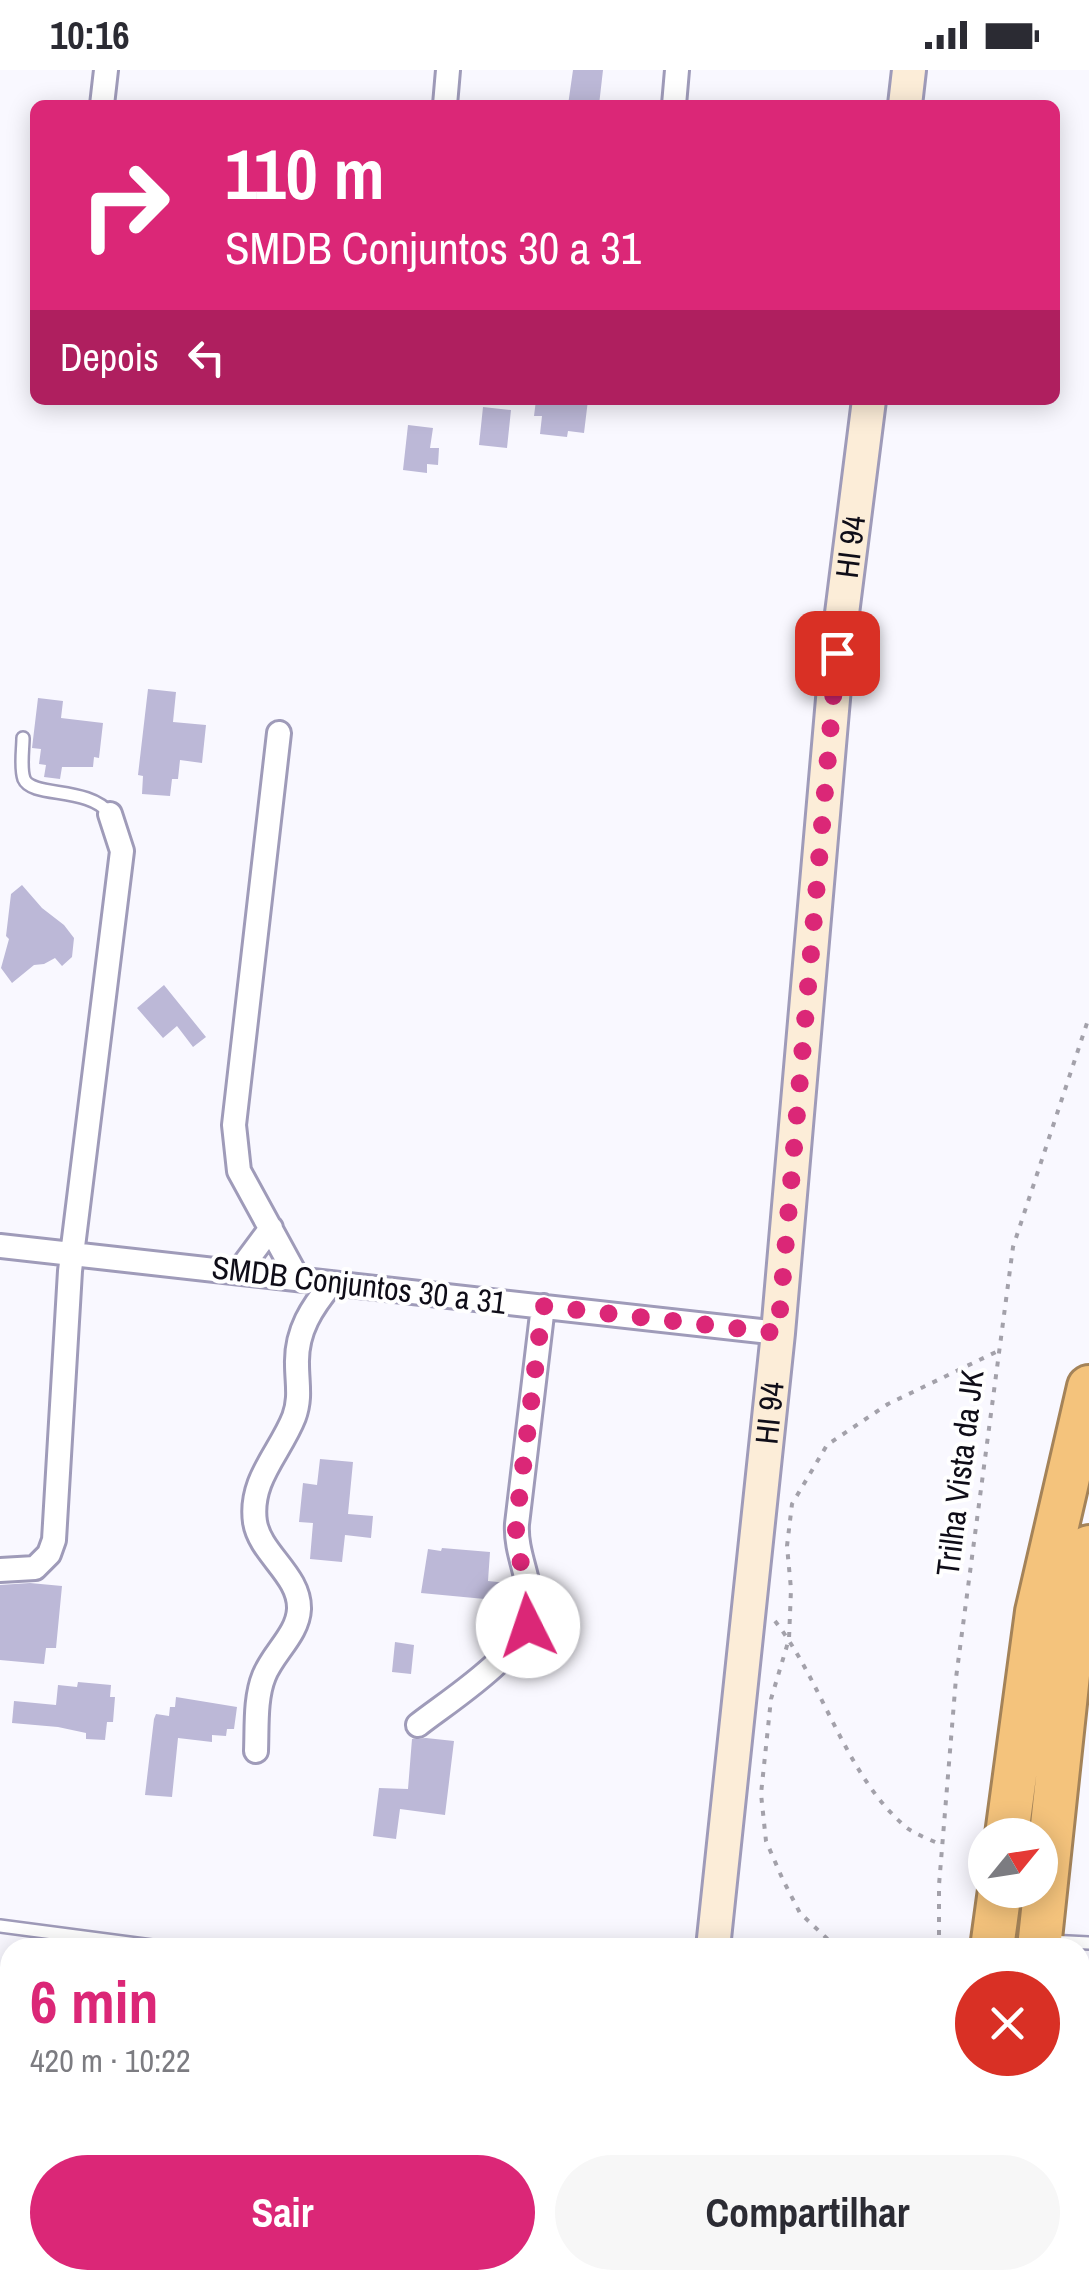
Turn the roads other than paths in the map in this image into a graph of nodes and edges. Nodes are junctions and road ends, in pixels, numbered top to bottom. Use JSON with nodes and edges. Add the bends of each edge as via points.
{"nodes":[{"id":1,"x":106,"y":70,"type":"edge"},
{"id":2,"x":448,"y":70,"type":"edge"},
{"id":3,"x":677,"y":70,"type":"edge"},
{"id":4,"x":909,"y":70,"type":"edge"},
{"id":5,"x":103,"y":100,"type":"edge"},
{"id":6,"x":445,"y":100,"type":"edge"},
{"id":7,"x":674,"y":100,"type":"edge"},
{"id":8,"x":906,"y":100,"type":"edge"},
{"id":9,"x":867,"y":405,"type":"edge"},
{"id":10,"x":279,"y":733,"type":"dead end"},
{"id":11,"x":23,"y":738,"type":"dead end"},
{"id":12,"x":110,"y":814,"type":"joint"},
{"id":13,"x":271,"y":1228,"type":"junction"},
{"id":14,"x":0,"y":1246,"type":"edge"},
{"id":15,"x":72,"y":1253,"type":"junction"},
{"id":16,"x":239,"y":1271,"type":"junction"},
{"id":17,"x":298,"y":1279,"type":"junction"},
{"id":18,"x":332,"y":1283,"type":"junction"},
{"id":19,"x":543,"y":1306,"type":"junction"},
{"id":20,"x":778,"y":1333,"type":"junction"},
{"id":21,"x":1089,"y":1387,"type":"edge"},
{"id":22,"x":1089,"y":1547,"type":"edge"},
{"id":23,"x":0,"y":1570,"type":"edge"},
{"id":24,"x":418,"y":1725,"type":"dead end"},
{"id":25,"x":256,"y":1751,"type":"dead end"},
{"id":26,"x":1009,"y":1818,"type":"edge"},
{"id":27,"x":998,"y":1908,"type":"edge"},
{"id":28,"x":0,"y":1926,"type":"edge"},
{"id":29,"x":91,"y":1938,"type":"edge"},
{"id":30,"x":714,"y":1938,"type":"edge"},
{"id":31,"x":993,"y":1938,"type":"edge"},
{"id":32,"x":1040,"y":1938,"type":"edge"}],
"edges":[{"from":1,"to":5,"type":"street"},
{"from":2,"to":6,"type":"street"},
{"from":3,"to":7,"type":"street"},
{"from":4,"to":8,"type":"street"},
{"from":9,"to":20,"type":"street","name":"HI 94","via":[[837,653]]},
{"from":10,"to":13,"type":"street","via":[[234,1125],[240,1170]]},
{"from":11,"to":12,"type":"lane","via":[[24,779],[33,788],[84,796]]},
{"from":12,"to":15,"type":"street","via":[[122,851]]},
{"from":13,"to":16,"type":"street"},
{"from":13,"to":17,"type":"street"},
{"from":14,"to":15,"type":"street","name":"SMDB Conjuntos 30 a 31"},
{"from":15,"to":16,"type":"street","name":"SMDB Conjuntos 30 a 31"},
{"from":15,"to":23,"type":"street","via":[[54,1540],[35,1568]]},
{"from":16,"to":17,"type":"street","name":"SMDB Conjuntos 30 a 31"},
{"from":17,"to":18,"type":"street","name":"SMDB Conjuntos 30 a 31"},
{"from":18,"to":19,"type":"street","name":"SMDB Conjuntos 30 a 31"},
{"from":18,"to":25,"type":"street","via":[[310,1310],[296,1363],[300,1390],[294,1416],[258,1482],[255,1523],[299,1605],[298,1619],[263,1678]]},
{"from":19,"to":20,"type":"street","name":"SMDB Conjuntos 30 a 31"},
{"from":19,"to":24,"type":"street","via":[[516,1524],[531,1605],[528,1626],[516,1645]]},
{"from":20,"to":30,"type":"street","name":"HI 94"},
{"from":21,"to":26,"type":"highway","via":[[1037,1612]]},
{"from":22,"to":32,"type":"highway","via":[[1077,1590]]},
{"from":27,"to":31,"type":"highway"},
{"from":28,"to":29,"type":"lane"}]}
